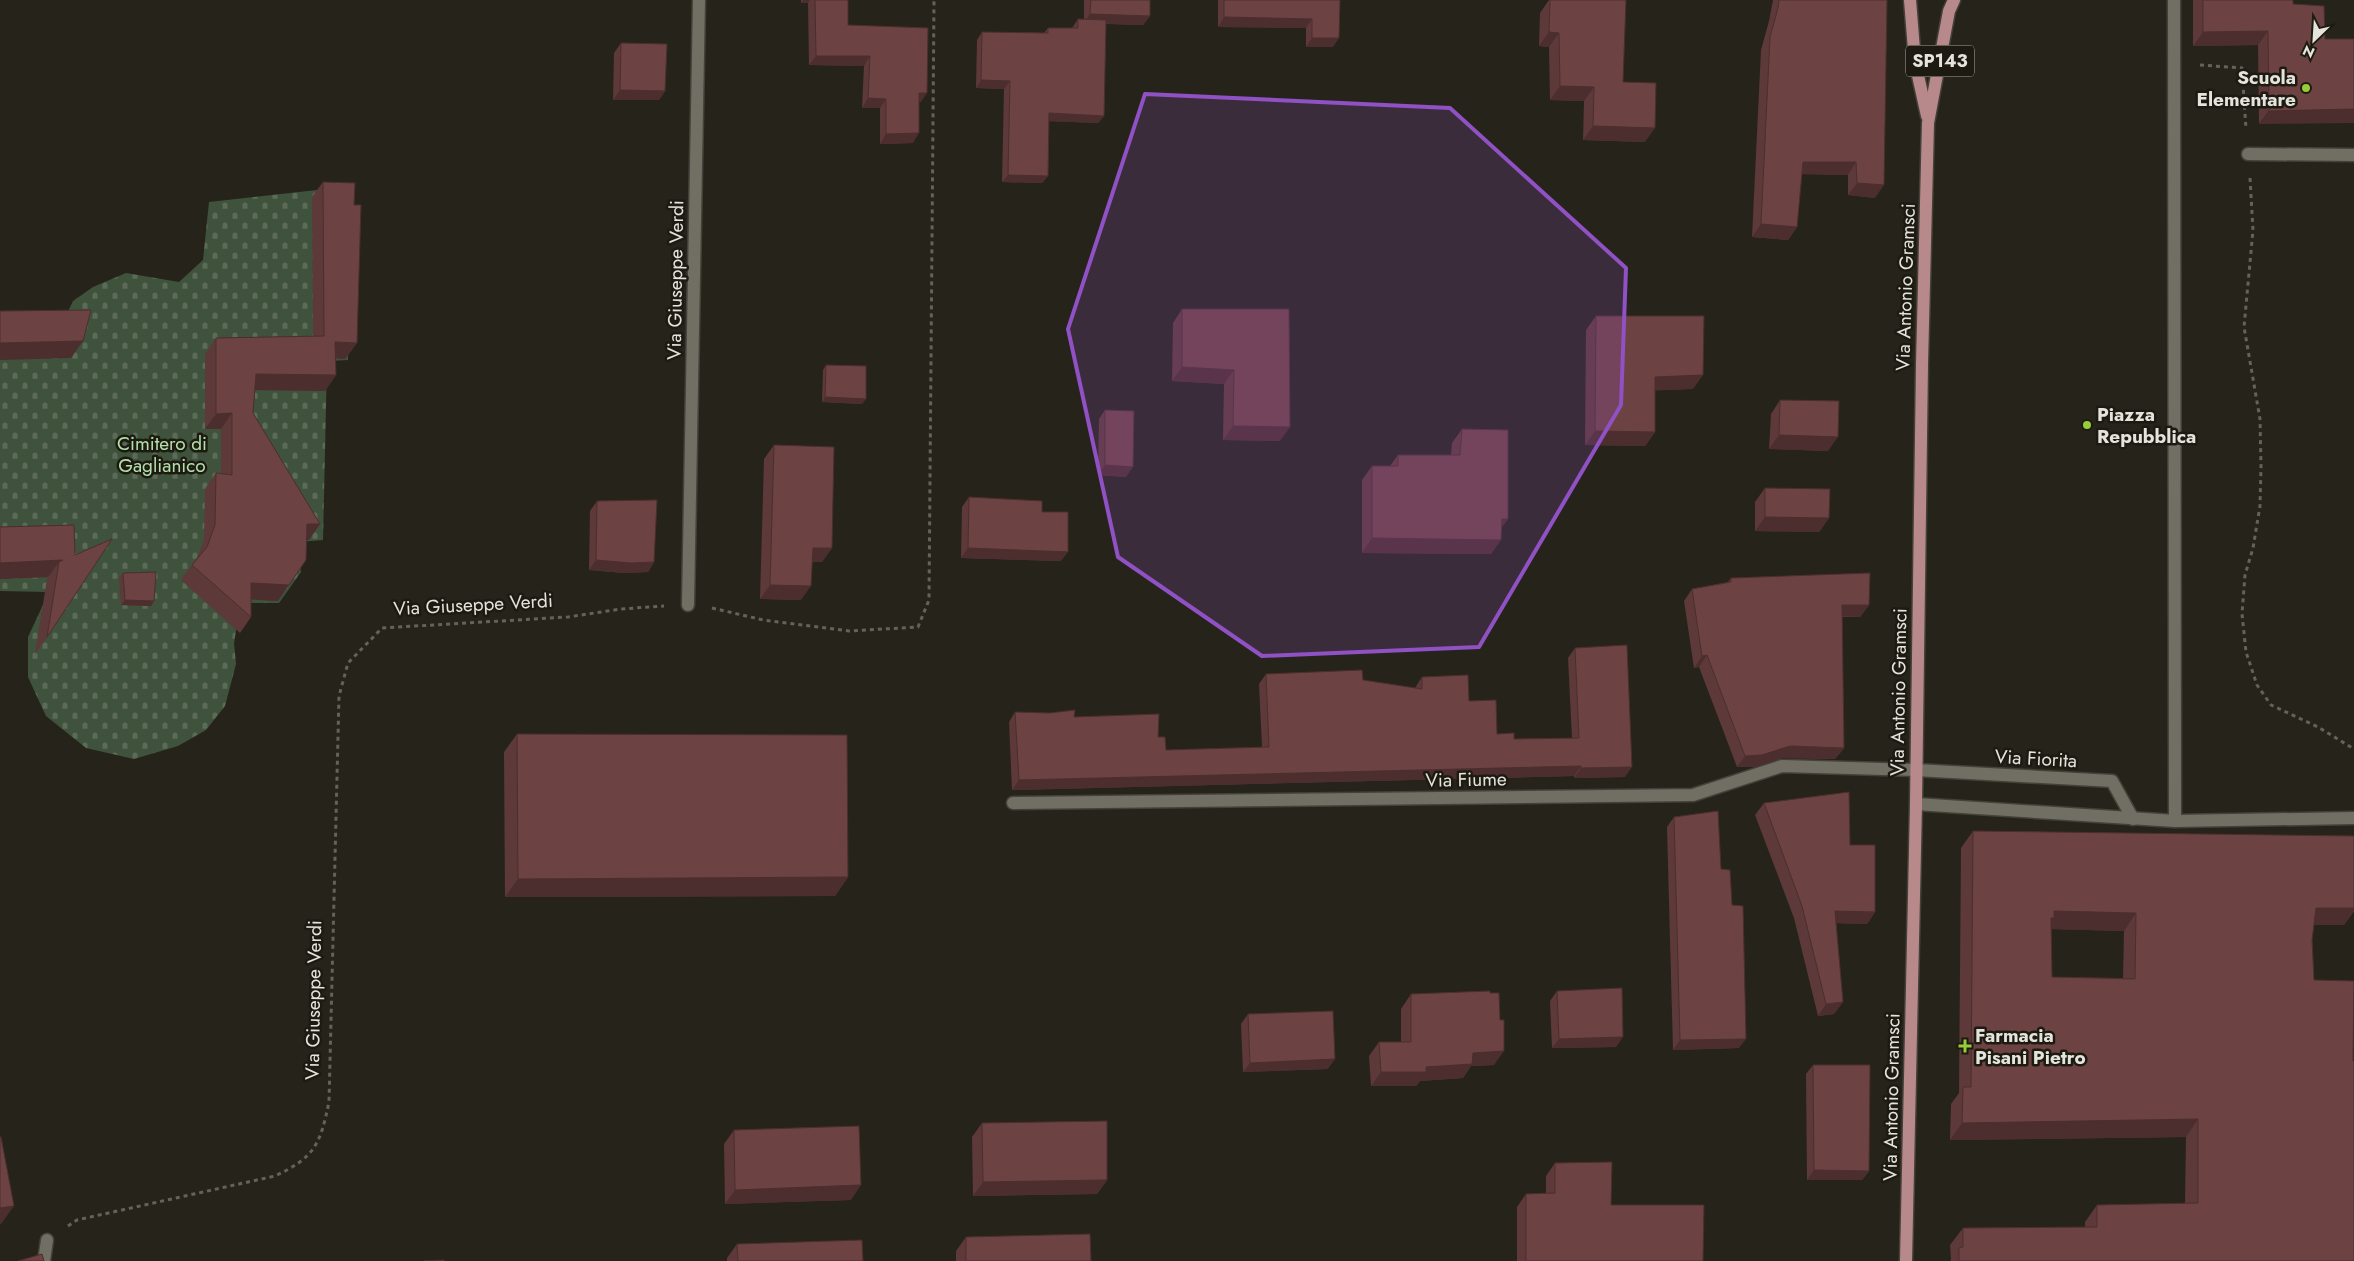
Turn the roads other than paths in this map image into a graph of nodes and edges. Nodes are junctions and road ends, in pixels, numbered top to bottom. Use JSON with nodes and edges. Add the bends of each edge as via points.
{"nodes":[{"id":1,"x":699,"y":0,"type":"edge"},
{"id":2,"x":1910,"y":0,"type":"edge"},
{"id":3,"x":1954,"y":0,"type":"edge"},
{"id":4,"x":2174,"y":0,"type":"edge"},
{"id":5,"x":1928,"y":123,"type":"junction"},
{"id":6,"x":2248,"y":154,"type":"road end"},
{"id":7,"x":2354,"y":155,"type":"edge"},
{"id":8,"x":688,"y":605,"type":"road end"},
{"id":9,"x":1916,"y":770,"type":"junction"},
{"id":10,"x":1013,"y":803,"type":"dead end"},
{"id":11,"x":1916,"y":804,"type":"junction"},
{"id":12,"x":2354,"y":818,"type":"edge"},
{"id":13,"x":2133,"y":819,"type":"junction"},
{"id":14,"x":2175,"y":821,"type":"junction"},
{"id":15,"x":47,"y":1240,"type":"road end"},
{"id":16,"x":44,"y":1261,"type":"edge"},
{"id":17,"x":1906,"y":1261,"type":"edge"}],
"edges":[{"from":1,"to":8,"type":"street","name":"Via Giuseppe Verdi"},
{"from":2,"to":5,"type":"main road","name":"Via Antonio Gramsci","number":"SP143","via":[[1915,62]]},
{"from":3,"to":5,"type":"main road","name":"Via Antonio Gramsci","number":"SP143","via":[[1949,11]]},
{"from":4,"to":14,"type":"street"},
{"from":5,"to":9,"type":"main road","name":"Via Antonio Gramsci"},
{"from":6,"to":7,"type":"street"},
{"from":9,"to":10,"type":"street","name":"Via Fiume","via":[[1782,766],[1693,795]]},
{"from":9,"to":11,"type":"main road","name":"Via Antonio Gramsci"},
{"from":9,"to":13,"type":"street","name":"Via Fiorita","via":[[2112,781]]},
{"from":11,"to":13,"type":"street"},
{"from":11,"to":17,"type":"main road","name":"Via Antonio Gramsci"},
{"from":12,"to":14,"type":"street"},
{"from":13,"to":14,"type":"street"},
{"from":15,"to":16,"type":"street"}]}
